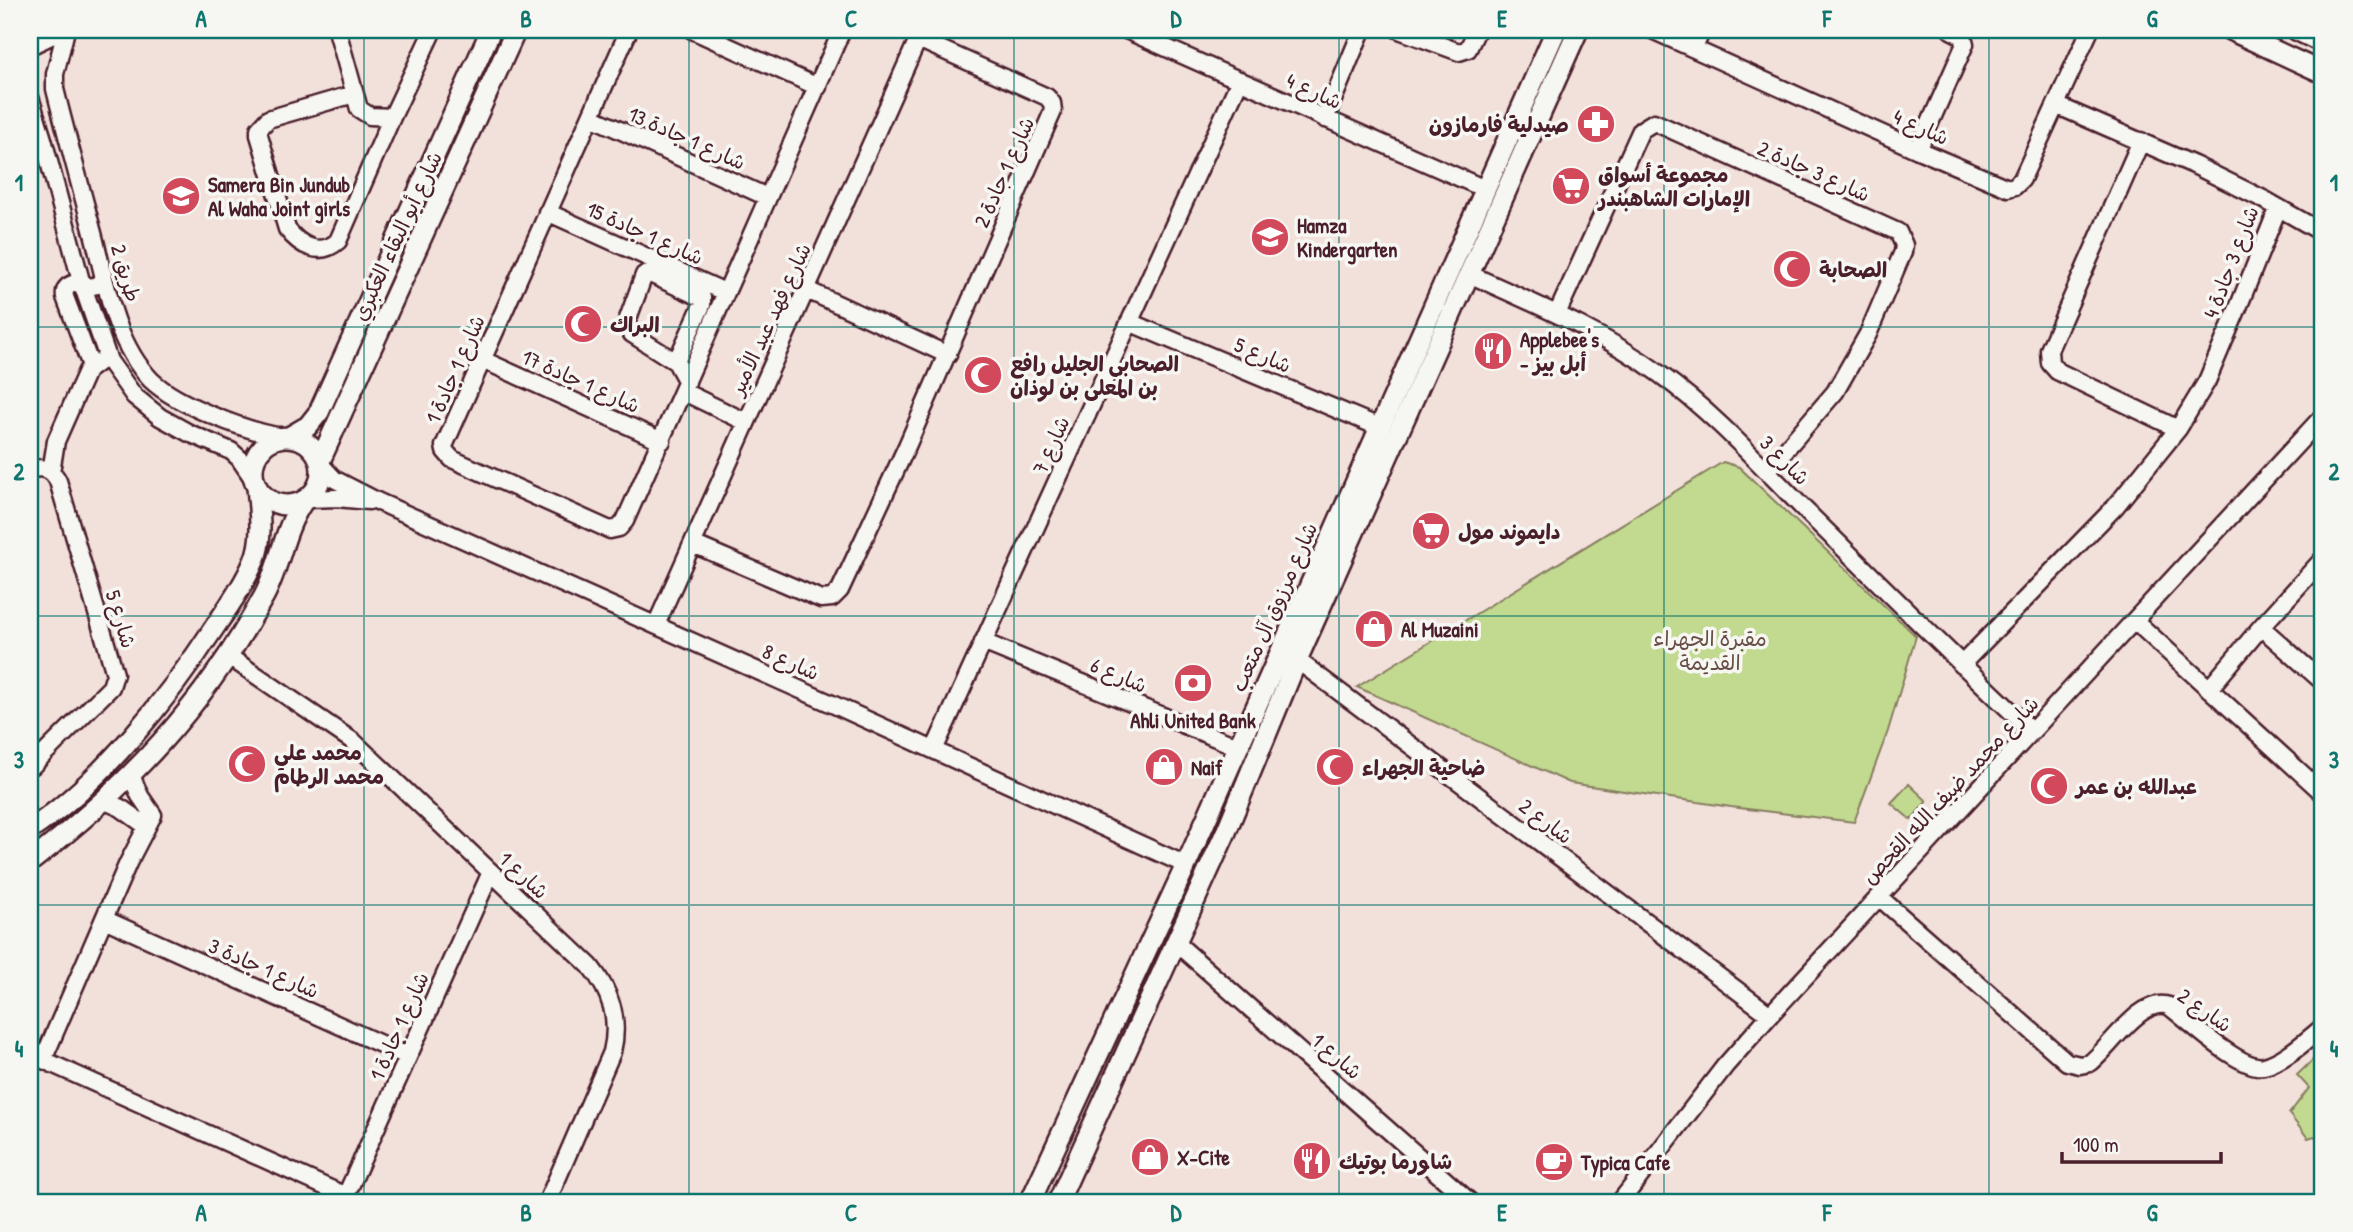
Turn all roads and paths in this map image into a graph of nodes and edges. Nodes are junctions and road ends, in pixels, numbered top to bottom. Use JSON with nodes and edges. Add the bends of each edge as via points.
{"nodes":[{"id":1,"x":64,"y":30,"type":"edge"},
{"id":2,"x":337,"y":30,"type":"edge"},
{"id":3,"x":433,"y":30,"type":"edge"},
{"id":4,"x":516,"y":30,"type":"edge"},
{"id":5,"x":629,"y":30,"type":"edge"},
{"id":6,"x":692,"y":30,"type":"edge"},
{"id":7,"x":842,"y":30,"type":"edge"},
{"id":8,"x":1126,"y":30,"type":"edge"},
{"id":9,"x":1362,"y":30,"type":"edge"},
{"id":10,"x":1399,"y":30,"type":"edge"},
{"id":11,"x":1476,"y":30,"type":"edge"},
{"id":12,"x":1556,"y":30,"type":"edge"},
{"id":13,"x":1578,"y":30,"type":"edge"},
{"id":14,"x":1652,"y":30,"type":"edge"},
{"id":15,"x":1702,"y":30,"type":"edge"},
{"id":16,"x":1951,"y":30,"type":"edge"},
{"id":17,"x":2090,"y":30,"type":"edge"},
{"id":18,"x":2230,"y":30,"type":"edge"},
{"id":19,"x":2296,"y":30,"type":"edge"},
{"id":20,"x":920,"y":34,"type":"edge"},
{"id":21,"x":488,"y":37,"type":"edge"},
{"id":22,"x":2323,"y":43,"type":"edge"},
{"id":23,"x":30,"y":46,"type":"edge"},
{"id":24,"x":2266,"y":46,"type":"junction"},
{"id":25,"x":1694,"y":48,"type":"junction"},
{"id":26,"x":2323,"y":62,"type":"edge"},
{"id":27,"x":2323,"y":73,"type":"edge"},
{"id":28,"x":1240,"y":80,"type":"junction"},
{"id":29,"x":818,"y":87,"type":"junction"},
{"id":30,"x":354,"y":94,"type":"junction"},
{"id":31,"x":30,"y":97,"type":"edge"},
{"id":32,"x":2056,"y":105,"type":"junction"},
{"id":33,"x":391,"y":117,"type":"junction"},
{"id":34,"x":591,"y":117,"type":"junction"},
{"id":35,"x":1325,"y":119,"type":"junction"},
{"id":36,"x":1512,"y":129,"type":"junction"},
{"id":37,"x":66,"y":133,"type":"junction"},
{"id":38,"x":43,"y":139,"type":"junction"},
{"id":39,"x":1530,"y":139,"type":"junction"},
{"id":40,"x":2141,"y":141,"type":"junction"},
{"id":41,"x":1918,"y":150,"type":"junction"},
{"id":42,"x":457,"y":160,"type":"junction"},
{"id":43,"x":1498,"y":160,"type":"junction"},
{"id":44,"x":1516,"y":169,"type":"junction"},
{"id":45,"x":1485,"y":189,"type":"junction"},
{"id":46,"x":767,"y":197,"type":"junction"},
{"id":47,"x":2278,"y":208,"type":"junction"},
{"id":48,"x":547,"y":212,"type":"junction"},
{"id":49,"x":2323,"y":233,"type":"edge"},
{"id":50,"x":104,"y":273,"type":"junction"},
{"id":51,"x":1469,"y":274,"type":"junction"},
{"id":52,"x":81,"y":281,"type":"junction"},
{"id":53,"x":807,"y":290,"type":"junction"},
{"id":54,"x":725,"y":292,"type":"junction"},
{"id":55,"x":1557,"y":314,"type":"junction"},
{"id":56,"x":1129,"y":322,"type":"junction"},
{"id":57,"x":948,"y":355,"type":"junction"},
{"id":58,"x":107,"y":357,"type":"junction"},
{"id":59,"x":482,"y":360,"type":"junction"},
{"id":60,"x":676,"y":362,"type":"junction"},
{"id":61,"x":91,"y":366,"type":"junction"},
{"id":62,"x":685,"y":387,"type":"junction"},
{"id":63,"x":2323,"y":416,"type":"edge"},
{"id":64,"x":746,"y":422,"type":"junction"},
{"id":65,"x":1378,"y":428,"type":"junction"},
{"id":66,"x":2178,"y":429,"type":"junction"},
{"id":67,"x":285,"y":437,"type":"junction"},
{"id":68,"x":662,"y":441,"type":"junction"},
{"id":69,"x":321,"y":463,"type":"junction"},
{"id":70,"x":30,"y":470,"type":"edge"},
{"id":71,"x":1767,"y":471,"type":"junction"},
{"id":72,"x":51,"y":472,"type":"junction"},
{"id":73,"x":255,"y":483,"type":"junction"},
{"id":74,"x":305,"y":501,"type":"junction"},
{"id":75,"x":379,"y":502,"type":"junction"},
{"id":76,"x":1335,"y":525,"type":"junction"},
{"id":77,"x":1352,"y":536,"type":"junction"},
{"id":78,"x":693,"y":544,"type":"junction"},
{"id":79,"x":1321,"y":555,"type":"junction"},
{"id":80,"x":2323,"y":559,"type":"edge"},
{"id":81,"x":1339,"y":565,"type":"junction"},
{"id":82,"x":2135,"y":621,"type":"junction"},
{"id":83,"x":656,"y":625,"type":"junction"},
{"id":84,"x":2261,"y":627,"type":"junction"},
{"id":85,"x":984,"y":642,"type":"junction"},
{"id":86,"x":228,"y":656,"type":"junction"},
{"id":87,"x":1297,"y":660,"type":"junction"},
{"id":88,"x":1961,"y":664,"type":"junction"},
{"id":89,"x":2323,"y":682,"type":"edge"},
{"id":90,"x":2209,"y":690,"type":"junction"},
{"id":91,"x":2032,"y":731,"type":"junction"},
{"id":92,"x":1238,"y":747,"type":"junction"},
{"id":93,"x":934,"y":750,"type":"junction"},
{"id":94,"x":31,"y":764,"type":"edge"},
{"id":95,"x":131,"y":775,"type":"junction"},
{"id":96,"x":81,"y":787,"type":"junction"},
{"id":97,"x":2323,"y":793,"type":"edge"},
{"id":98,"x":105,"y":801,"type":"junction"},
{"id":99,"x":30,"y":818,"type":"edge"},
{"id":100,"x":146,"y":826,"type":"junction"},
{"id":101,"x":30,"y":830,"type":"edge"},
{"id":102,"x":30,"y":862,"type":"edge"},
{"id":103,"x":1186,"y":865,"type":"junction"},
{"id":104,"x":491,"y":872,"type":"junction"},
{"id":105,"x":1880,"y":897,"type":"junction"},
{"id":106,"x":104,"y":919,"type":"junction"},
{"id":107,"x":1175,"y":942,"type":"junction"},
{"id":108,"x":1770,"y":1015,"type":"junction"},
{"id":109,"x":2323,"y":1027,"type":"edge"},
{"id":110,"x":407,"y":1056,"type":"junction"},
{"id":111,"x":36,"y":1057,"type":"edge"},
{"id":112,"x":344,"y":1199,"type":"edge"},
{"id":113,"x":547,"y":1202,"type":"edge"},
{"id":114,"x":1030,"y":1202,"type":"edge"},
{"id":115,"x":1058,"y":1202,"type":"edge"},
{"id":116,"x":1470,"y":1202,"type":"edge"},
{"id":117,"x":1620,"y":1202,"type":"edge"}],
"edges":[{"from":1,"to":23,"type":"street","name":"طريق 2"},
{"from":1,"to":37,"type":"street","name":"طريق 2","via":[[55,89]]},
{"from":2,"to":30,"type":"street"},
{"from":3,"to":33,"type":"street"},
{"from":4,"to":42,"type":"main road","name":"شارع أبو البقاء العكبري"},
{"from":5,"to":34,"type":"street","name":"شارع 1 جادة 1"},
{"from":6,"to":29,"type":"street"},
{"from":7,"to":29,"type":"street","name":"شارع 1 جادة 1"},
{"from":8,"to":28,"type":"street","name":"شارع 4"},
{"from":9,"to":35,"type":"street"},
{"from":10,"to":11,"type":"street","via":[[1460,52],[1468,49]]},
{"from":12,"to":36,"type":"main road","name":"شارع مرزوق آل متعب"},
{"from":13,"to":39,"type":"main road","name":"شارع مرزوق آل متعب"},
{"from":14,"to":25,"type":"street","name":"شارع 4"},
{"from":15,"to":25,"type":"street"},
{"from":16,"to":41,"type":"street","via":[[1963,36],[1965,44]]},
{"from":17,"to":32,"type":"street","name":"شارع 4"},
{"from":18,"to":24,"type":"main road"},
{"from":19,"to":22,"type":"main road"},
{"from":20,"to":53,"type":"street","name":"شارع فهد عبد الأمير"},
{"from":20,"to":57,"type":"street","name":"شارع 1 جادة 2","via":[[1047,97],[1053,107]]},
{"from":21,"to":42,"type":"main road","via":[[482,64],[444,152],[447,159]]},
{"from":21,"to":67,"type":"main road","name":"شارع أبو البقاء العكبري","via":[[319,412],[308,426]]},
{"from":24,"to":26,"type":"main road"},
{"from":24,"to":27,"type":"main road"},
{"from":25,"to":41,"type":"street","name":"شارع 4"},
{"from":28,"to":35,"type":"street","name":"شارع 4"},
{"from":28,"to":56,"type":"street","name":"شارع 7"},
{"from":29,"to":46,"type":"street","name":"شارع 1 جادة 1"},
{"from":30,"to":33,"type":"street","via":[[364,114]]},
{"from":30,"to":33,"type":"street","via":[[268,120],[259,129],[283,220],[292,236],[305,245],[324,250],[338,240]]},
{"from":31,"to":38,"type":"street","name":"طريق 2"},
{"from":32,"to":40,"type":"street","name":"شارع 3 جادة 4"},
{"from":32,"to":41,"type":"street","name":"شارع 4","via":[[2015,186],[2008,188]]},
{"from":34,"to":46,"type":"street","name":"شارع 1 جادة 13"},
{"from":34,"to":48,"type":"street","name":"شارع 1 جادة 1"},
{"from":35,"to":45,"type":"street","name":"شارع 4"},
{"from":36,"to":39,"type":"main road","via":[[1516,137]]},
{"from":36,"to":43,"type":"main road","name":"شارع مرزوق آل متعب"},
{"from":37,"to":38,"type":"street","via":[[49,129]]},
{"from":37,"to":50,"type":"street","name":"طريق 2"},
{"from":38,"to":52,"type":"street","name":"طريق 2"},
{"from":39,"to":44,"type":"main road","name":"شارع مرزوق آل متعب"},
{"from":40,"to":47,"type":"street","name":"شارع 3 جادة 4"},
{"from":40,"to":66,"type":"street","via":[[2049,350],[2050,363],[2057,371]]},
{"from":42,"to":69,"type":"main road","name":"شارع أبو البقاء العكبري"},
{"from":43,"to":44,"type":"main road","via":[[1512,160]]},
{"from":43,"to":45,"type":"main road","name":"شارع مرزوق آل متعب"},
{"from":44,"to":51,"type":"main road","name":"شارع مرزوق آل متعب"},
{"from":45,"to":65,"type":"main road","name":"شارع مرزوق آل متعب"},
{"from":46,"to":54,"type":"street","name":"شارع 1 جادة 1"},
{"from":47,"to":49,"type":"street"},
{"from":47,"to":66,"type":"street","name":"شارع 3 جادة 4","via":[[2207,381]]},
{"from":48,"to":54,"type":"street","name":"شارع 1 جادة 15"},
{"from":48,"to":59,"type":"street","name":"شارع 1 جادة 1"},
{"from":50,"to":52,"type":"street","via":[[93,287]]},
{"from":50,"to":67,"type":"street","name":"طريق 2","via":[[122,335],[151,379],[166,392],[239,426]]},
{"from":51,"to":55,"type":"street","name":"شارع 3"},
{"from":51,"to":77,"type":"main road","name":"شارع مرزوق آل متعب"},
{"from":52,"to":58,"type":"street","name":"طريق 2"},
{"from":52,"to":61,"type":"street","via":[[68,285],[64,294]]},
{"from":53,"to":57,"type":"street"},
{"from":53,"to":64,"type":"street","name":"شارع فهد عبد الأمير"},
{"from":54,"to":62,"type":"street","name":"شارع 1 جادة 1"},
{"from":55,"to":71,"type":"street","name":"شارع 3","via":[[1661,375]]},
{"from":55,"to":71,"type":"street","name":"شارع 3 جادة 2","via":[[1642,130],[1650,123],[1898,232],[1903,252],[1860,350],[1835,392]]},
{"from":56,"to":65,"type":"street","name":"شارع 5"},
{"from":56,"to":85,"type":"street","name":"شارع 7"},
{"from":57,"to":78,"type":"street","name":"شارع 1 جادة 2","via":[[837,595],[821,599]]},
{"from":58,"to":61,"type":"street"},
{"from":58,"to":73,"type":"street","name":"طريق 2","via":[[134,396],[160,417],[231,451]]},
{"from":59,"to":68,"type":"street","name":"شارع 1 جادة 17"},
{"from":59,"to":68,"type":"street","name":"شارع 1 جادة 1","via":[[445,441],[445,451],[452,459],[610,530],[625,521]]},
{"from":60,"to":60,"type":"street","via":[[632,334],[626,324],[648,273],[702,298]]},
{"from":60,"to":62,"type":"street"},
{"from":61,"to":72,"type":"street","via":[[56,441]]},
{"from":62,"to":64,"type":"street"},
{"from":62,"to":68,"type":"street","name":"شارع 1 جادة 1"},
{"from":63,"to":82,"type":"street","name":"شارع محمد ضيف الله القحص"},
{"from":64,"to":78,"type":"street","name":"شارع فهد عبد الأمير"},
{"from":65,"to":76,"type":"main road","name":"شارع مرزوق آل متعب"},
{"from":66,"to":88,"type":"street","name":"شارع 3 جادة 4","via":[[2115,507]]},
{"from":67,"to":69,"type":"main road","via":[[306,442]]},
{"from":67,"to":73,"type":"main road","via":[[259,451],[254,460]]},
{"from":69,"to":74,"type":"main road","via":[[319,484]]},
{"from":69,"to":75,"type":"street","name":"شارع 8","via":[[334,479]]},
{"from":70,"to":72,"type":"street"},
{"from":71,"to":88,"type":"street","name":"شارع 3"},
{"from":72,"to":94,"type":"street","name":"شارع 5","via":[[58,481],[115,674],[111,687]]},
{"from":73,"to":74,"type":"main road","via":[[275,504]]},
{"from":73,"to":96,"type":"main road","via":[[260,538],[255,560],[234,599],[171,690],[110,761]]},
{"from":74,"to":75,"type":"street","name":"شارع 8"},
{"from":74,"to":86,"type":"main road","via":[[294,515],[272,579]]},
{"from":75,"to":83,"type":"street","name":"شارع 8"},
{"from":76,"to":77,"type":"main road","via":[[1343,537]]},
{"from":76,"to":79,"type":"main road","name":"شارع مرزوق آل متعب"},
{"from":77,"to":81,"type":"main road","name":"شارع مرزوق آل متعب"},
{"from":78,"to":83,"type":"street","name":"شارع فهد عبد الأمير"},
{"from":79,"to":81,"type":"main road","via":[[1335,557]]},
{"from":79,"to":92,"type":"main road","name":"شارع مرزوق آل متعب"},
{"from":80,"to":84,"type":"street"},
{"from":81,"to":87,"type":"main road","name":"شارع مرزوق آل متعب"},
{"from":82,"to":90,"type":"street"},
{"from":82,"to":91,"type":"street","name":"شارع محمد ضيف الله القحص"},
{"from":83,"to":93,"type":"street","name":"شارع 8"},
{"from":84,"to":89,"type":"street"},
{"from":84,"to":90,"type":"street"},
{"from":85,"to":92,"type":"street","name":"شارع 6"},
{"from":85,"to":93,"type":"street","name":"شارع 7"},
{"from":86,"to":95,"type":"main road","via":[[189,712]]},
{"from":86,"to":104,"type":"street","name":"شارع 1","via":[[354,741]]},
{"from":87,"to":107,"type":"main road","name":"شارع مرزوق آل متعب"},
{"from":87,"to":108,"type":"street","name":"شارع 2"},
{"from":88,"to":91,"type":"street","name":"شارع 3"},
{"from":90,"to":97,"type":"street"},
{"from":91,"to":105,"type":"street","name":"شارع محمد ضيف الله القحص"},
{"from":92,"to":103,"type":"main road","name":"شارع مرزوق آل متعب"},
{"from":93,"to":103,"type":"street","name":"شارع 8"},
{"from":95,"to":98,"type":"main road"},
{"from":95,"to":100,"type":"street","via":[[153,815]]},
{"from":96,"to":99,"type":"main road"},
{"from":96,"to":101,"type":"main road"},
{"from":98,"to":100,"type":"street"},
{"from":98,"to":102,"type":"main road"},
{"from":100,"to":106,"type":"street"},
{"from":103,"to":114,"type":"main road","name":"شارع مرزوق آل متعب"},
{"from":104,"to":110,"type":"street","name":"شارع 1 جادة 1"},
{"from":104,"to":113,"type":"street","name":"شارع 1","via":[[590,966],[607,990],[614,1012],[612,1052]]},
{"from":105,"to":108,"type":"street","name":"شارع محمد ضيف الله القحص"},
{"from":105,"to":109,"type":"street","name":"شارع 2","via":[[2067,1062],[2090,1063],[2142,1011],[2161,1004],[2253,1067],[2272,1064]]},
{"from":106,"to":110,"type":"street","name":"شارع 1 جادة 3"},
{"from":106,"to":111,"type":"street"},
{"from":107,"to":115,"type":"main road","name":"شارع مرزوق آل متعب"},
{"from":107,"to":116,"type":"street","name":"شارع 1"},
{"from":108,"to":117,"type":"street","name":"شارع محمد ضيف الله القحص"},
{"from":110,"to":112,"type":"street","name":"شارع 1 جادة 1"},
{"from":111,"to":112,"type":"street","name":"شارع 1 جادة 1"}]}
